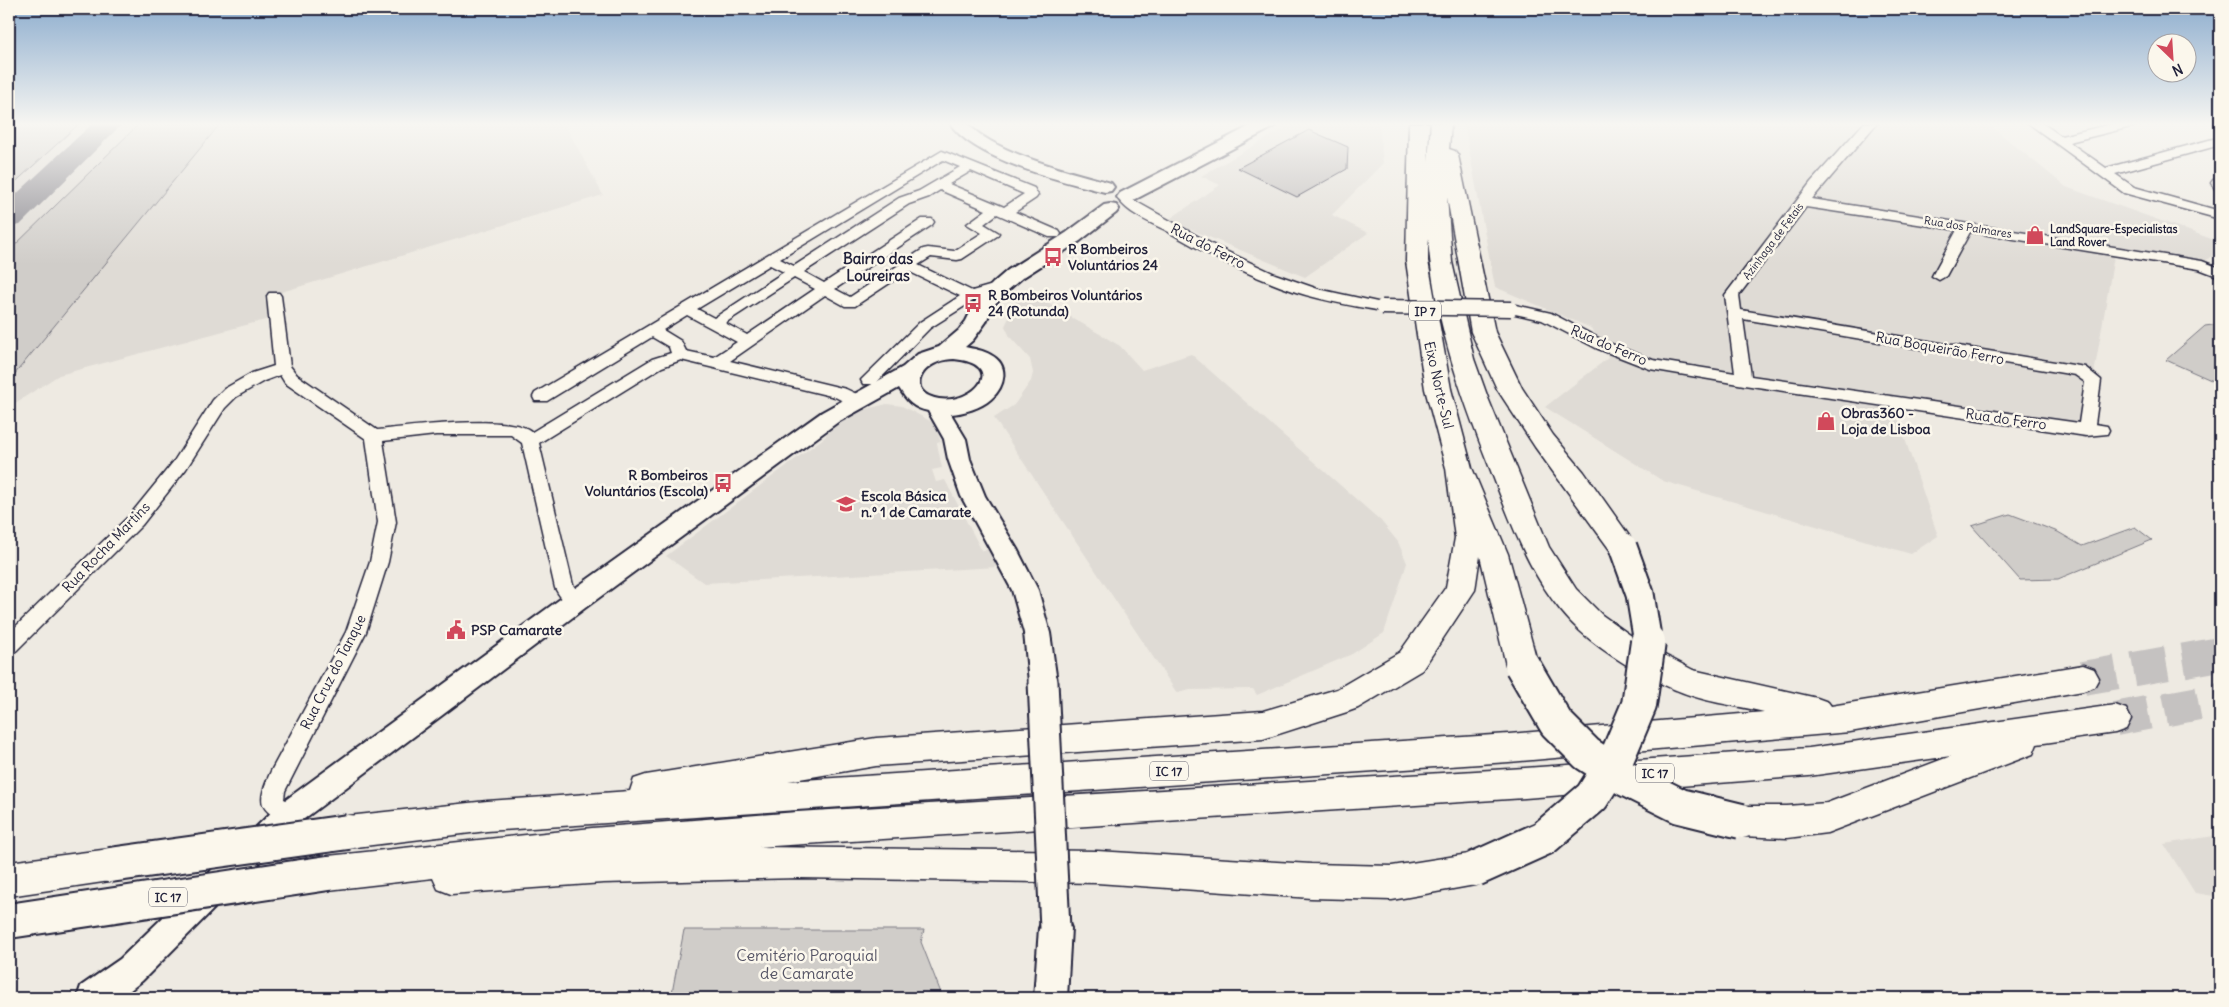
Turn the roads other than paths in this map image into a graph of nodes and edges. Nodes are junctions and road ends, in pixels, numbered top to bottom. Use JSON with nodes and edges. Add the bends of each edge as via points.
{"nodes":[{"id":1,"x":917,"y":170,"type":"edge"},
{"id":2,"x":965,"y":170,"type":"edge"},
{"id":3,"x":977,"y":170,"type":"edge"},
{"id":4,"x":1048,"y":170,"type":"edge"},
{"id":5,"x":1177,"y":170,"type":"edge"},
{"id":6,"x":1418,"y":170,"type":"edge"},
{"id":7,"x":1438,"y":170,"type":"edge"},
{"id":8,"x":1451,"y":170,"type":"edge"},
{"id":9,"x":1832,"y":170,"type":"edge"},
{"id":10,"x":2104,"y":170,"type":"edge"},
{"id":11,"x":2114,"y":170,"type":"edge"},
{"id":12,"x":2107,"y":172,"type":"junction"},
{"id":13,"x":1068,"y":178,"type":"junction"},
{"id":14,"x":940,"y":185,"type":"junction"},
{"id":15,"x":882,"y":191,"type":"junction"},
{"id":16,"x":1120,"y":199,"type":"junction"},
{"id":17,"x":1086,"y":200,"type":"junction"},
{"id":18,"x":904,"y":201,"type":"junction"},
{"id":19,"x":1804,"y":202,"type":"junction"},
{"id":20,"x":1001,"y":210,"type":"junction"},
{"id":21,"x":2220,"y":215,"type":"edge"},
{"id":22,"x":927,"y":222,"type":"dead end"},
{"id":23,"x":1966,"y":227,"type":"junction"},
{"id":24,"x":1083,"y":228,"type":"junction"},
{"id":25,"x":1054,"y":234,"type":"dead end"},
{"id":26,"x":770,"y":259,"type":"junction"},
{"id":27,"x":908,"y":266,"type":"junction"},
{"id":28,"x":794,"y":272,"type":"junction"},
{"id":29,"x":2220,"y":273,"type":"edge"},
{"id":30,"x":1939,"y":276,"type":"dead end"},
{"id":31,"x":1000,"y":287,"type":"junction"},
{"id":32,"x":824,"y":289,"type":"junction"},
{"id":33,"x":274,"y":296,"type":"dead end"},
{"id":34,"x":971,"y":296,"type":"junction"},
{"id":35,"x":686,"y":309,"type":"junction"},
{"id":36,"x":1735,"y":313,"type":"junction"},
{"id":37,"x":976,"y":322,"type":"junction"},
{"id":38,"x":714,"y":324,"type":"junction"},
{"id":39,"x":652,"y":330,"type":"junction"},
{"id":40,"x":747,"y":341,"type":"junction"},
{"id":41,"x":946,"y":352,"type":"junction"},
{"id":42,"x":680,"y":355,"type":"junction"},
{"id":43,"x":979,"y":357,"type":"junction"},
{"id":44,"x":719,"y":361,"type":"junction"},
{"id":45,"x":283,"y":368,"type":"junction"},
{"id":46,"x":911,"y":372,"type":"junction"},
{"id":47,"x":1744,"y":380,"type":"junction"},
{"id":48,"x":863,"y":390,"type":"junction"},
{"id":49,"x":541,"y":397,"type":"dead end"},
{"id":50,"x":926,"y":402,"type":"junction"},
{"id":51,"x":970,"y":403,"type":"junction"},
{"id":52,"x":2093,"y":430,"type":"joint"},
{"id":53,"x":374,"y":436,"type":"junction"},
{"id":54,"x":955,"y":439,"type":"junction"},
{"id":55,"x":530,"y":441,"type":"junction"},
{"id":56,"x":1459,"y":468,"type":"junction"},
{"id":57,"x":576,"y":601,"type":"junction"},
{"id":58,"x":9,"y":645,"type":"edge"},
{"id":59,"x":2083,"y":678,"type":"tunnel mouth"},
{"id":60,"x":1850,"y":718,"type":"junction"},
{"id":61,"x":2115,"y":719,"type":"tunnel mouth"},
{"id":62,"x":2072,"y":726,"type":"junction"},
{"id":63,"x":290,"y":813,"type":"junction"},
{"id":64,"x":487,"y":816,"type":"junction"},
{"id":65,"x":339,"y":871,"type":"junction"},
{"id":66,"x":9,"y":879,"type":"edge"},
{"id":67,"x":9,"y":920,"type":"edge"},
{"id":68,"x":93,"y":998,"type":"edge"},
{"id":69,"x":1050,"y":998,"type":"edge"}],
"edges":[{"from":1,"to":15,"type":"street"},
{"from":2,"to":14,"type":"street"},
{"from":3,"to":20,"type":"street","via":[[1029,191],[1031,195]]},
{"from":4,"to":13,"type":"street"},
{"from":5,"to":16,"type":"street"},
{"from":6,"to":56,"type":"highway","name":"Eixo Norte-Sul","number":"IP 7","via":[[1417,261],[1438,389]]},
{"from":7,"to":60,"type":"highway","via":[[1436,201],[1441,262],[1462,359],[1536,550],[1566,597],[1591,623],[1629,651],[1686,681]]},
{"from":8,"to":65,"type":"highway","bridge":true,"via":[[1483,332],[1510,389],[1623,548],[1640,594],[1648,640],[1639,705],[1618,755],[1592,797],[1544,838],[1475,869],[1392,883],[1097,867],[799,862],[603,867],[425,879]]},
{"from":9,"to":19,"type":"street","name":"Azinhaga de Fetais"},
{"from":10,"to":12,"type":"street"},
{"from":11,"to":12,"type":"street"},
{"from":12,"to":21,"type":"street","via":[[2129,190]]},
{"from":13,"to":16,"type":"street"},
{"from":13,"to":17,"type":"street"},
{"from":14,"to":18,"type":"street"},
{"from":14,"to":20,"type":"street"},
{"from":15,"to":18,"type":"street"},
{"from":15,"to":26,"type":"street"},
{"from":16,"to":17,"type":"street","via":[[1097,209]]},
{"from":16,"to":24,"type":"street"},
{"from":16,"to":47,"type":"street","name":"Rua do Ferro","bridge":true,"via":[[1224,257],[1289,285],[1331,298],[1382,307],[1511,309],[1546,316],[1600,345],[1650,364]]},
{"from":17,"to":24,"type":"street"},
{"from":18,"to":28,"type":"street"},
{"from":19,"to":23,"type":"street","name":"Rua dos Palmares"},
{"from":19,"to":36,"type":"street","name":"Azinhaga de Fetais","via":[[1732,295]]},
{"from":20,"to":25,"type":"street"},
{"from":20,"to":27,"type":"street","via":[[974,224],[992,233],[957,256],[928,252]]},
{"from":22,"to":32,"type":"street"},
{"from":23,"to":29,"type":"street","name":"Rua dos Palmares","via":[[2202,265]]},
{"from":23,"to":30,"type":"street"},
{"from":24,"to":31,"type":"street"},
{"from":26,"to":28,"type":"street"},
{"from":26,"to":35,"type":"street"},
{"from":27,"to":32,"type":"street","via":[[850,304]]},
{"from":27,"to":34,"type":"street"},
{"from":28,"to":32,"type":"street"},
{"from":28,"to":38,"type":"street"},
{"from":31,"to":34,"type":"street"},
{"from":31,"to":37,"type":"street","via":[[983,305]]},
{"from":32,"to":40,"type":"street"},
{"from":33,"to":45,"type":"street"},
{"from":34,"to":48,"type":"street","via":[[924,325]]},
{"from":35,"to":38,"type":"street"},
{"from":35,"to":39,"type":"street"},
{"from":36,"to":47,"type":"street","name":"Azinhaga de Fetais"},
{"from":36,"to":52,"type":"street","name":"Rua Boqueirão Ferro","via":[[2080,372],[2093,380]]},
{"from":37,"to":41,"type":"street"},
{"from":37,"to":43,"type":"street"},
{"from":38,"to":40,"type":"street"},
{"from":39,"to":42,"type":"street","via":[[676,344]]},
{"from":39,"to":49,"type":"street"},
{"from":40,"to":44,"type":"street"},
{"from":41,"to":43,"type":"street","via":[[964,352]]},
{"from":41,"to":46,"type":"street","via":[[925,359]]},
{"from":42,"to":44,"type":"street"},
{"from":42,"to":55,"type":"street","via":[[657,363]]},
{"from":43,"to":51,"type":"street","via":[[988,363],[994,380],[982,397]]},
{"from":44,"to":48,"type":"street","via":[[840,393]]},
{"from":45,"to":53,"type":"street","via":[[291,379]]},
{"from":45,"to":58,"type":"street","name":"Rua Rocha Martins","via":[[251,381],[230,393],[219,404],[180,464],[136,520]]},
{"from":46,"to":48,"type":"street"},
{"from":46,"to":50,"type":"street","via":[[910,390]]},
{"from":47,"to":52,"type":"street","name":"Rua do Ferro"},
{"from":48,"to":50,"type":"street"},
{"from":48,"to":57,"type":"street"},
{"from":50,"to":51,"type":"street","via":[[953,407]]},
{"from":50,"to":54,"type":"street"},
{"from":51,"to":54,"type":"street","via":[[961,418]]},
{"from":53,"to":55,"type":"street","via":[[436,429],[501,428],[514,429]]},
{"from":53,"to":63,"type":"street","name":"Rua Cruz do Tanque","via":[[387,522],[384,541],[356,632],[276,784],[273,802],[279,810]]},
{"from":54,"to":69,"type":"street","bridge":true,"via":[[973,496],[1025,590],[1037,633],[1043,682],[1054,928]]},
{"from":55,"to":57,"type":"street","via":[[564,588]]},
{"from":56,"to":62,"type":"highway","bridge":true,"via":[[1494,554],[1522,665],[1556,722],[1587,754],[1626,779],[1680,806],[1741,821],[1787,822],[1827,818]]},
{"from":56,"to":64,"type":"highway","via":[[1469,538],[1460,590],[1411,661],[1347,699],[1263,725],[876,752]]},
{"from":57,"to":63,"type":"street"},
{"from":59,"to":60,"type":"highway","number":"IC 17"},
{"from":60,"to":64,"type":"highway","number":"IC 17","via":[[1499,749]]},
{"from":61,"to":62,"type":"highway","number":"IC 17"},
{"from":62,"to":65,"type":"highway","number":"IC 17","via":[[1809,762],[1495,785],[797,828],[592,844]]},
{"from":63,"to":68,"type":"street","via":[[131,970]]},
{"from":64,"to":66,"type":"highway","number":"IC 17","bridge":true},
{"from":65,"to":67,"type":"highway","number":"IC 17","bridge":true}]}
